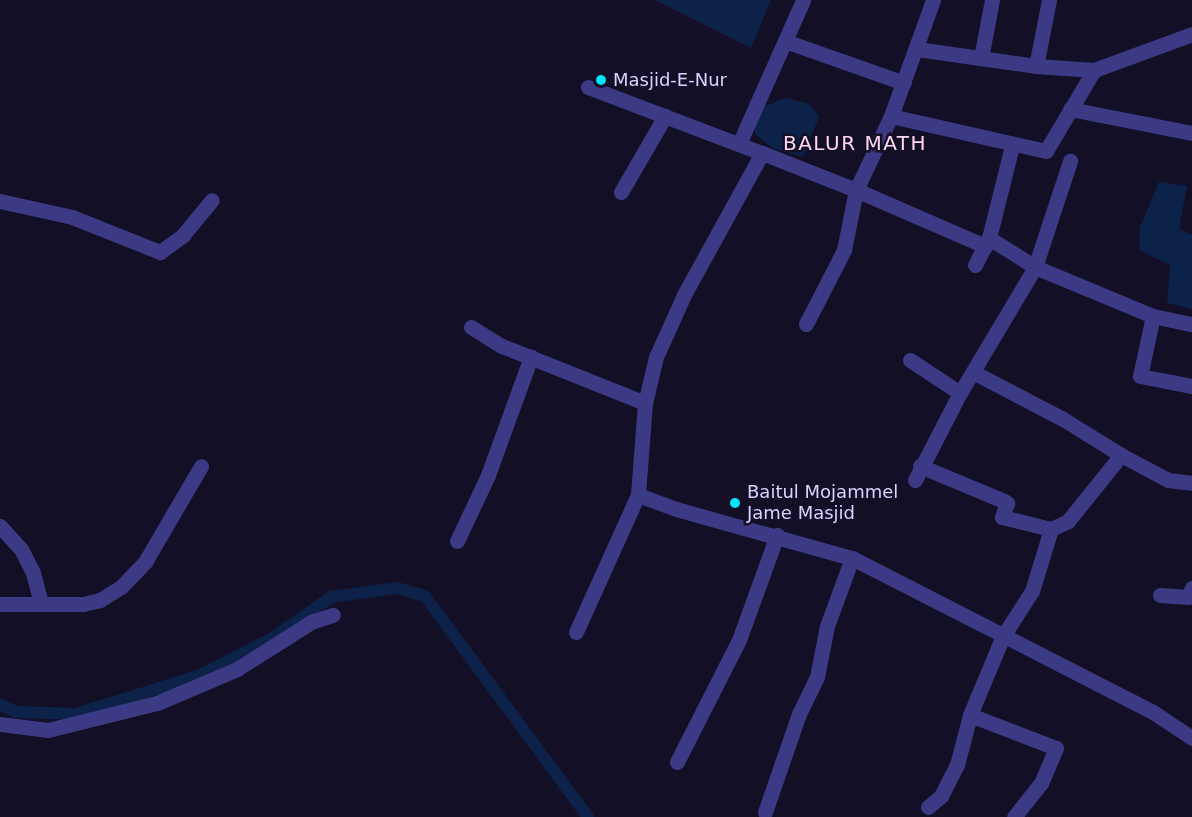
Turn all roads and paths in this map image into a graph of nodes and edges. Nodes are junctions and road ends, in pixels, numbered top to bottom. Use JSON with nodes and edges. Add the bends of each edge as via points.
{"nodes":[{"id":1,"x":803,"y":0,"type":"edge"},
{"id":2,"x":933,"y":0,"type":"edge"},
{"id":3,"x":992,"y":0,"type":"edge"},
{"id":4,"x":1049,"y":0,"type":"edge"},
{"id":5,"x":1192,"y":34,"type":"edge"},
{"id":6,"x":784,"y":41,"type":"junction"},
{"id":7,"x":917,"y":49,"type":"junction"},
{"id":8,"x":981,"y":58,"type":"junction"},
{"id":9,"x":1036,"y":66,"type":"junction"},
{"id":10,"x":1094,"y":70,"type":"junction"},
{"id":11,"x":904,"y":83,"type":"junction"},
{"id":12,"x":588,"y":87,"type":"dead end"},
{"id":13,"x":1070,"y":109,"type":"junction"},
{"id":14,"x":665,"y":116,"type":"junction"},
{"id":15,"x":891,"y":116,"type":"junction"},
{"id":16,"x":1192,"y":133,"type":"edge"},
{"id":17,"x":739,"y":144,"type":"junction"},
{"id":18,"x":1012,"y":146,"type":"junction"},
{"id":19,"x":762,"y":153,"type":"junction"},
{"id":20,"x":1070,"y":161,"type":"dead end"},
{"id":21,"x":856,"y":190,"type":"junction"},
{"id":22,"x":621,"y":192,"type":"dead end"},
{"id":23,"x":213,"y":200,"type":"dead end"},
{"id":24,"x":0,"y":201,"type":"edge"},
{"id":25,"x":987,"y":242,"type":"junction"},
{"id":26,"x":975,"y":265,"type":"dead end"},
{"id":27,"x":1035,"y":267,"type":"junction"},
{"id":28,"x":1153,"y":316,"type":"junction"},
{"id":29,"x":806,"y":324,"type":"dead end"},
{"id":30,"x":1192,"y":324,"type":"edge"},
{"id":31,"x":471,"y":327,"type":"dead end"},
{"id":32,"x":531,"y":357,"type":"junction"},
{"id":33,"x":910,"y":360,"type":"dead end"},
{"id":34,"x":973,"y":372,"type":"junction"},
{"id":35,"x":1192,"y":386,"type":"edge"},
{"id":36,"x":960,"y":393,"type":"junction"},
{"id":37,"x":645,"y":403,"type":"junction"},
{"id":38,"x":1121,"y":455,"type":"junction"},
{"id":39,"x":201,"y":466,"type":"dead end"},
{"id":40,"x":1192,"y":483,"type":"edge"},
{"id":41,"x":638,"y":495,"type":"junction"},
{"id":42,"x":0,"y":526,"type":"edge"},
{"id":43,"x":1051,"y":530,"type":"junction"},
{"id":44,"x":777,"y":535,"type":"junction"},
{"id":45,"x":457,"y":541,"type":"dead end"},
{"id":46,"x":852,"y":558,"type":"junction"},
{"id":47,"x":1192,"y":588,"type":"edge"},
{"id":48,"x":1160,"y":595,"type":"dead end"},
{"id":49,"x":41,"y":603,"type":"junction"},
{"id":50,"x":0,"y":604,"type":"edge"},
{"id":51,"x":333,"y":615,"type":"dead end"},
{"id":52,"x":576,"y":632,"type":"dead end"},
{"id":53,"x":1002,"y":636,"type":"junction"},
{"id":54,"x":970,"y":715,"type":"junction"},
{"id":55,"x":0,"y":724,"type":"edge"},
{"id":56,"x":1192,"y":738,"type":"edge"},
{"id":57,"x":677,"y":762,"type":"dead end"},
{"id":58,"x":928,"y":807,"type":"dead end"},
{"id":59,"x":765,"y":812,"type":"dead end"},
{"id":60,"x":1014,"y":817,"type":"edge"}],
"edges":[{"from":1,"to":6,"type":"street"},
{"from":2,"to":7,"type":"street"},
{"from":3,"to":8,"type":"street"},
{"from":4,"to":9,"type":"street"},
{"from":5,"to":10,"type":"street"},
{"from":6,"to":11,"type":"street"},
{"from":6,"to":17,"type":"street"},
{"from":7,"to":8,"type":"street"},
{"from":7,"to":11,"type":"street"},
{"from":8,"to":9,"type":"street"},
{"from":9,"to":10,"type":"street"},
{"from":10,"to":13,"type":"street"},
{"from":11,"to":15,"type":"street"},
{"from":12,"to":14,"type":"street"},
{"from":13,"to":16,"type":"street"},
{"from":13,"to":18,"type":"street","via":[[1046,151]]},
{"from":14,"to":17,"type":"street"},
{"from":14,"to":22,"type":"street"},
{"from":15,"to":18,"type":"street"},
{"from":15,"to":21,"type":"street"},
{"from":17,"to":19,"type":"street"},
{"from":18,"to":25,"type":"street"},
{"from":19,"to":21,"type":"street"},
{"from":19,"to":37,"type":"street","via":[[684,295],[656,357]]},
{"from":20,"to":27,"type":"street"},
{"from":21,"to":25,"type":"street"},
{"from":21,"to":29,"type":"street","via":[[843,250]]},
{"from":23,"to":24,"type":"street","via":[[183,235],[160,252],[72,217]]},
{"from":25,"to":26,"type":"street"},
{"from":25,"to":27,"type":"street"},
{"from":27,"to":28,"type":"street"},
{"from":27,"to":34,"type":"street"},
{"from":28,"to":30,"type":"street"},
{"from":28,"to":35,"type":"street","via":[[1140,376]]},
{"from":31,"to":32,"type":"street","via":[[502,346]]},
{"from":32,"to":37,"type":"street"},
{"from":32,"to":45,"type":"street","via":[[488,474]]},
{"from":33,"to":36,"type":"street"},
{"from":34,"to":36,"type":"street"},
{"from":34,"to":38,"type":"street","via":[[1063,419]]},
{"from":36,"to":43,"type":"street","via":[[918,473],[1004,501],[1007,503],[1002,517]]},
{"from":37,"to":41,"type":"street"},
{"from":38,"to":40,"type":"street","via":[[1168,480]]},
{"from":38,"to":43,"type":"street","via":[[1068,521]]},
{"from":39,"to":49,"type":"street","via":[[145,562],[121,587],[100,600]]},
{"from":41,"to":44,"type":"street"},
{"from":41,"to":52,"type":"street"},
{"from":42,"to":49,"type":"street","via":[[21,549]]},
{"from":43,"to":53,"type":"street","via":[[1032,591]]},
{"from":44,"to":46,"type":"street"},
{"from":44,"to":57,"type":"street","via":[[739,640]]},
{"from":46,"to":53,"type":"street"},
{"from":46,"to":59,"type":"street","via":[[827,626],[816,677]]},
{"from":47,"to":48,"type":"street","via":[[1188,597]]},
{"from":49,"to":50,"type":"street"},
{"from":51,"to":55,"type":"street","via":[[311,622],[237,669],[157,703],[48,730]]},
{"from":53,"to":54,"type":"street"},
{"from":53,"to":56,"type":"street","via":[[1153,712]]},
{"from":54,"to":58,"type":"street","via":[[957,765],[941,795]]},
{"from":54,"to":60,"type":"street","via":[[1056,748],[1041,783]]}]}
